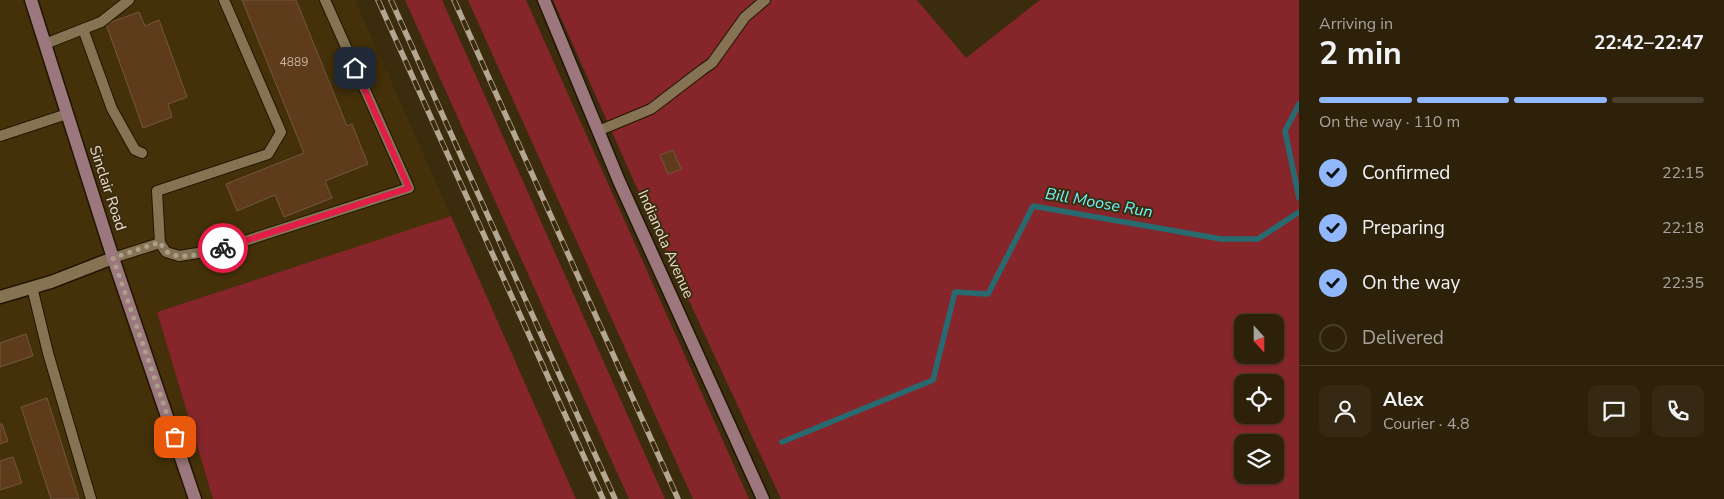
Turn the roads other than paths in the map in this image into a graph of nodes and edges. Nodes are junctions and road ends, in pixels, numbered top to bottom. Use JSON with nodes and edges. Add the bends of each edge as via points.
{"nodes":[{"id":1,"x":31,"y":0,"type":"edge"},
{"id":2,"x":129,"y":0,"type":"edge"},
{"id":3,"x":224,"y":0,"type":"edge"},
{"id":4,"x":324,"y":0,"type":"edge"},
{"id":5,"x":544,"y":0,"type":"edge"},
{"id":6,"x":765,"y":0,"type":"edge"},
{"id":7,"x":83,"y":29,"type":"junction"},
{"id":8,"x":45,"y":44,"type":"junction"},
{"id":9,"x":67,"y":114,"type":"junction"},
{"id":10,"x":598,"y":131,"type":"junction"},
{"id":11,"x":0,"y":136,"type":"edge"},
{"id":12,"x":142,"y":153,"type":"dead end"},
{"id":13,"x":160,"y":242,"type":"junction"},
{"id":14,"x":113,"y":258,"type":"junction"},
{"id":15,"x":32,"y":287,"type":"junction"},
{"id":16,"x":0,"y":297,"type":"edge"},
{"id":17,"x":91,"y":499,"type":"edge"},
{"id":18,"x":195,"y":499,"type":"edge"},
{"id":19,"x":763,"y":499,"type":"edge"}],
"edges":[{"from":1,"to":8,"type":"main road","name":"Sinclair Road"},
{"from":2,"to":7,"type":"lane","via":[[101,22]]},
{"from":3,"to":13,"type":"lane","via":[[281,132],[268,154],[157,191]]},
{"from":4,"to":13,"type":"lane","via":[[409,188],[217,250],[179,256],[166,252]]},
{"from":5,"to":10,"type":"main road","name":"Indianola Avenue"},
{"from":6,"to":10,"type":"lane","via":[[745,17],[712,63],[651,109]]},
{"from":7,"to":8,"type":"lane"},
{"from":7,"to":12,"type":"lane","via":[[112,110],[135,150]]},
{"from":8,"to":9,"type":"main road","name":"Sinclair Road"},
{"from":9,"to":11,"type":"lane"},
{"from":9,"to":14,"type":"main road","name":"Sinclair Road"},
{"from":10,"to":19,"type":"main road","name":"Indianola Avenue"},
{"from":13,"to":14,"type":"lane"},
{"from":14,"to":15,"type":"street"},
{"from":14,"to":18,"type":"main road","name":"Sinclair Road"},
{"from":15,"to":16,"type":"street"},
{"from":15,"to":17,"type":"lane"}]}
